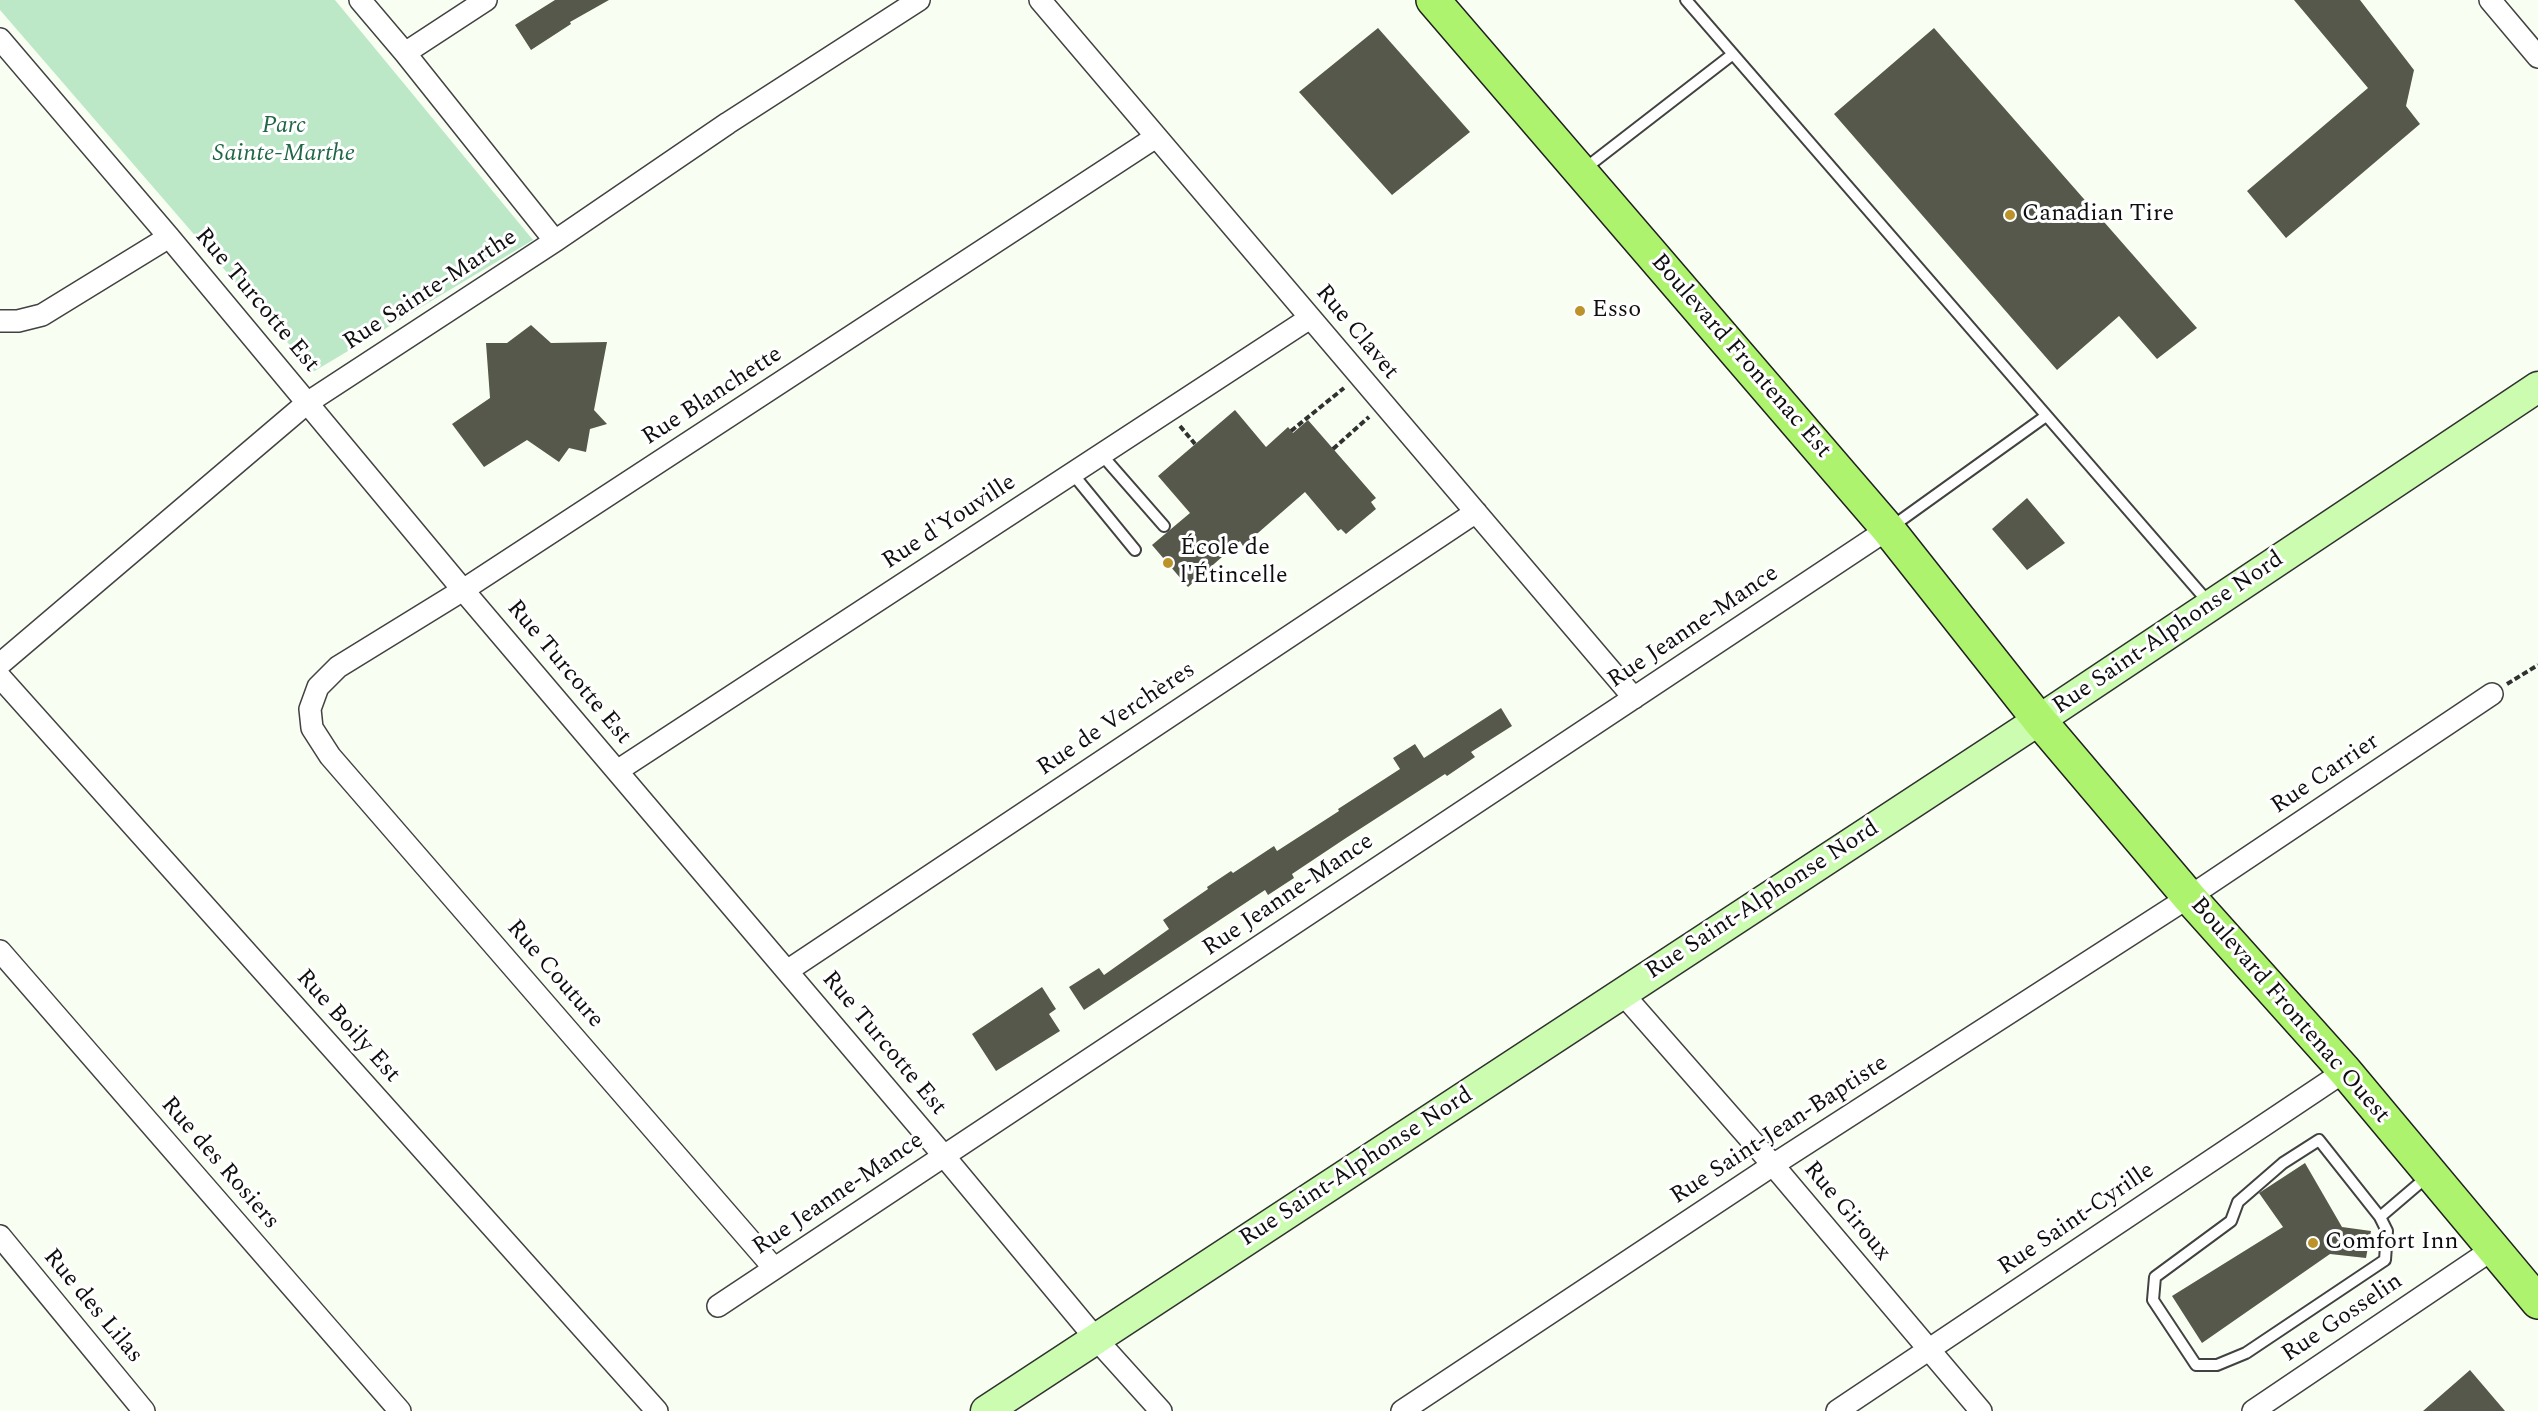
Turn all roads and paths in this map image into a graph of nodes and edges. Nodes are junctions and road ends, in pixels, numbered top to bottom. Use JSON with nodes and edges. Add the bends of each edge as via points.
{"nodes":[{"id":1,"x":360,"y":0,"type":"edge"},
{"id":2,"x":486,"y":0,"type":"edge"},
{"id":3,"x":919,"y":0,"type":"edge"},
{"id":4,"x":1040,"y":0,"type":"edge"},
{"id":5,"x":1433,"y":0,"type":"edge"},
{"id":6,"x":1686,"y":0,"type":"edge"},
{"id":7,"x":2490,"y":0,"type":"edge"},
{"id":8,"x":0,"y":39,"type":"edge"},
{"id":9,"x":405,"y":52,"type":"junction"},
{"id":10,"x":1732,"y":54,"type":"junction"},
{"id":11,"x":2538,"y":57,"type":"edge"},
{"id":12,"x":1156,"y":138,"type":"junction"},
{"id":13,"x":1581,"y":172,"type":"junction"},
{"id":14,"x":169,"y":237,"type":"junction"},
{"id":15,"x":555,"y":241,"type":"junction"},
{"id":16,"x":1310,"y":318,"type":"junction"},
{"id":17,"x":0,"y":321,"type":"edge"},
{"id":18,"x":1359,"y":375,"type":"junction"},
{"id":19,"x":2538,"y":387,"type":"edge"},
{"id":20,"x":307,"y":403,"type":"junction"},
{"id":21,"x":1383,"y":404,"type":"junction"},
{"id":22,"x":2046,"y":416,"type":"junction"},
{"id":23,"x":1291,"y":431,"type":"dead end"},
{"id":24,"x":1334,"y":448,"type":"dead end"},
{"id":25,"x":1101,"y":454,"type":"junction"},
{"id":26,"x":1072,"y":473,"type":"junction"},
{"id":27,"x":1476,"y":512,"type":"junction"},
{"id":28,"x":1164,"y":526,"type":"dead end"},
{"id":29,"x":1888,"y":530,"type":"junction"},
{"id":30,"x":1135,"y":550,"type":"dead end"},
{"id":31,"x":463,"y":590,"type":"junction"},
{"id":32,"x":2211,"y":606,"type":"junction"},
{"id":33,"x":0,"y":664,"type":"edge"},
{"id":34,"x":2538,"y":665,"type":"edge"},
{"id":35,"x":0,"y":677,"type":"edge"},
{"id":36,"x":2492,"y":694,"type":"joint"},
{"id":37,"x":1634,"y":698,"type":"junction"},
{"id":38,"x":310,"y":709,"type":"joint"},
{"id":39,"x":2039,"y":720,"type":"junction"},
{"id":40,"x":617,"y":771,"type":"junction"},
{"id":41,"x":2189,"y":897,"type":"junction"},
{"id":42,"x":4,"y":964,"type":"edge"},
{"id":43,"x":787,"y":970,"type":"junction"},
{"id":44,"x":1622,"y":993,"type":"junction"},
{"id":45,"x":2345,"y":1071,"type":"junction"},
{"id":46,"x":944,"y":1156,"type":"junction"},
{"id":47,"x":1773,"y":1165,"type":"junction"},
{"id":48,"x":2430,"y":1174,"type":"junction"},
{"id":49,"x":2380,"y":1217,"type":"junction"},
{"id":50,"x":0,"y":1236,"type":"edge"},
{"id":51,"x":2493,"y":1249,"type":"junction"},
{"id":52,"x":774,"y":1268,"type":"junction"},
{"id":53,"x":2538,"y":1302,"type":"edge"},
{"id":54,"x":718,"y":1306,"type":"dead end"},
{"id":55,"x":1097,"y":1340,"type":"junction"},
{"id":56,"x":1930,"y":1349,"type":"junction"},
{"id":57,"x":144,"y":1411,"type":"edge"},
{"id":58,"x":400,"y":1411,"type":"edge"},
{"id":59,"x":657,"y":1411,"type":"edge"},
{"id":60,"x":986,"y":1411,"type":"edge"},
{"id":61,"x":1161,"y":1411,"type":"edge"},
{"id":62,"x":1402,"y":1411,"type":"edge"},
{"id":63,"x":1837,"y":1411,"type":"edge"},
{"id":64,"x":1982,"y":1411,"type":"edge"},
{"id":65,"x":2253,"y":1411,"type":"edge"}],
"edges":[{"from":1,"to":9,"type":"street"},
{"from":2,"to":9,"type":"street"},
{"from":3,"to":15,"type":"street","name":"Rue Sainte-Marthe"},
{"from":4,"to":12,"type":"street","name":"Rue Clavet"},
{"from":5,"to":13,"type":"main road","name":"Boulevard Frontenac Est"},
{"from":6,"to":10,"type":"lane"},
{"from":7,"to":11,"type":"street"},
{"from":8,"to":14,"type":"street","name":"Rue Turcotte Est"},
{"from":9,"to":15,"type":"street"},
{"from":10,"to":13,"type":"lane"},
{"from":10,"to":22,"type":"lane"},
{"from":12,"to":16,"type":"street","name":"Rue Clavet"},
{"from":12,"to":31,"type":"street","name":"Rue Blanchette"},
{"from":13,"to":29,"type":"main road","name":"Boulevard Frontenac Est"},
{"from":14,"to":17,"type":"street","via":[[42,315]]},
{"from":14,"to":20,"type":"street","name":"Rue Turcotte Est"},
{"from":15,"to":20,"type":"street","name":"Rue Sainte-Marthe"},
{"from":16,"to":18,"type":"street","name":"Rue Clavet"},
{"from":16,"to":25,"type":"street","name":"Rue d'Youville"},
{"from":18,"to":21,"type":"street","name":"Rue Clavet"},
{"from":18,"to":23,"type":"path"},
{"from":19,"to":32,"type":"main road","name":"Rue Saint-Alphonse Nord"},
{"from":20,"to":31,"type":"street","name":"Rue Turcotte Est"},
{"from":20,"to":33,"type":"street","name":"Rue Sainte-Marthe"},
{"from":21,"to":24,"type":"path"},
{"from":21,"to":27,"type":"street","name":"Rue Clavet"},
{"from":22,"to":29,"type":"lane"},
{"from":22,"to":32,"type":"lane"},
{"from":25,"to":26,"type":"street","name":"Rue d'Youville"},
{"from":25,"to":28,"type":"lane"},
{"from":26,"to":30,"type":"lane"},
{"from":26,"to":40,"type":"street","name":"Rue d'Youville"},
{"from":27,"to":37,"type":"street","name":"Rue Clavet"},
{"from":27,"to":43,"type":"street","name":"Rue de Verchères"},
{"from":29,"to":37,"type":"street","name":"Rue Jeanne-Mance"},
{"from":29,"to":39,"type":"main road","name":"Boulevard Frontenac Est"},
{"from":31,"to":38,"type":"street","name":"Rue Blanchette","via":[[338,668],[318,687]]},
{"from":31,"to":40,"type":"street","name":"Rue Turcotte Est"},
{"from":32,"to":39,"type":"main road","name":"Rue Saint-Alphonse Nord"},
{"from":34,"to":36,"type":"path"},
{"from":35,"to":59,"type":"street","name":"Rue Boily Est"},
{"from":36,"to":41,"type":"street","name":"Rue Carrier"},
{"from":37,"to":46,"type":"street","name":"Rue Jeanne-Mance"},
{"from":38,"to":52,"type":"street","name":"Rue Couture","via":[[312,728],[330,756]]},
{"from":39,"to":41,"type":"main road","name":"Boulevard Frontenac Ouest"},
{"from":39,"to":44,"type":"main road","name":"Rue Saint-Alphonse Nord"},
{"from":40,"to":43,"type":"street","name":"Rue Turcotte Est"},
{"from":41,"to":45,"type":"main road","name":"Boulevard Frontenac Ouest"},
{"from":41,"to":47,"type":"street","name":"Rue Saint-Jean-Baptiste"},
{"from":42,"to":58,"type":"street","name":"Rue des Rosiers"},
{"from":43,"to":46,"type":"street","name":"Rue Turcotte Est"},
{"from":44,"to":47,"type":"street","name":"Rue Giroux"},
{"from":44,"to":55,"type":"main road","name":"Rue Saint-Alphonse Nord"},
{"from":45,"to":48,"type":"main road","name":"Boulevard Frontenac Ouest"},
{"from":45,"to":56,"type":"street","name":"Rue Saint-Cyrille"},
{"from":46,"to":52,"type":"street","name":"Rue Jeanne-Mance"},
{"from":46,"to":55,"type":"street","name":"Rue Turcotte Est"},
{"from":47,"to":56,"type":"street","name":"Rue Giroux"},
{"from":47,"to":62,"type":"street","name":"Rue Saint-Jean-Baptiste"},
{"from":48,"to":49,"type":"lane"},
{"from":48,"to":51,"type":"main road","name":"Boulevard Frontenac Ouest"},
{"from":49,"to":49,"type":"lane","via":[[2319,1140],[2283,1162],[2238,1202],[2231,1221],[2155,1277],[2152,1300],[2196,1365],[2217,1365],[2246,1353],[2385,1260],[2387,1232]]},
{"from":50,"to":57,"type":"street","name":"Rue des Lilas"},
{"from":51,"to":53,"type":"main road","name":"Boulevard Frontenac Ouest"},
{"from":51,"to":65,"type":"street","name":"Rue Gosselin"},
{"from":52,"to":54,"type":"street","name":"Rue Jeanne-Mance"},
{"from":55,"to":60,"type":"main road","name":"Rue Saint-Alphonse Nord"},
{"from":55,"to":61,"type":"street","name":"Rue Turcotte Est"},
{"from":56,"to":63,"type":"street","name":"Rue Saint-Cyrille"},
{"from":56,"to":64,"type":"street","name":"Rue Giroux"}]}
